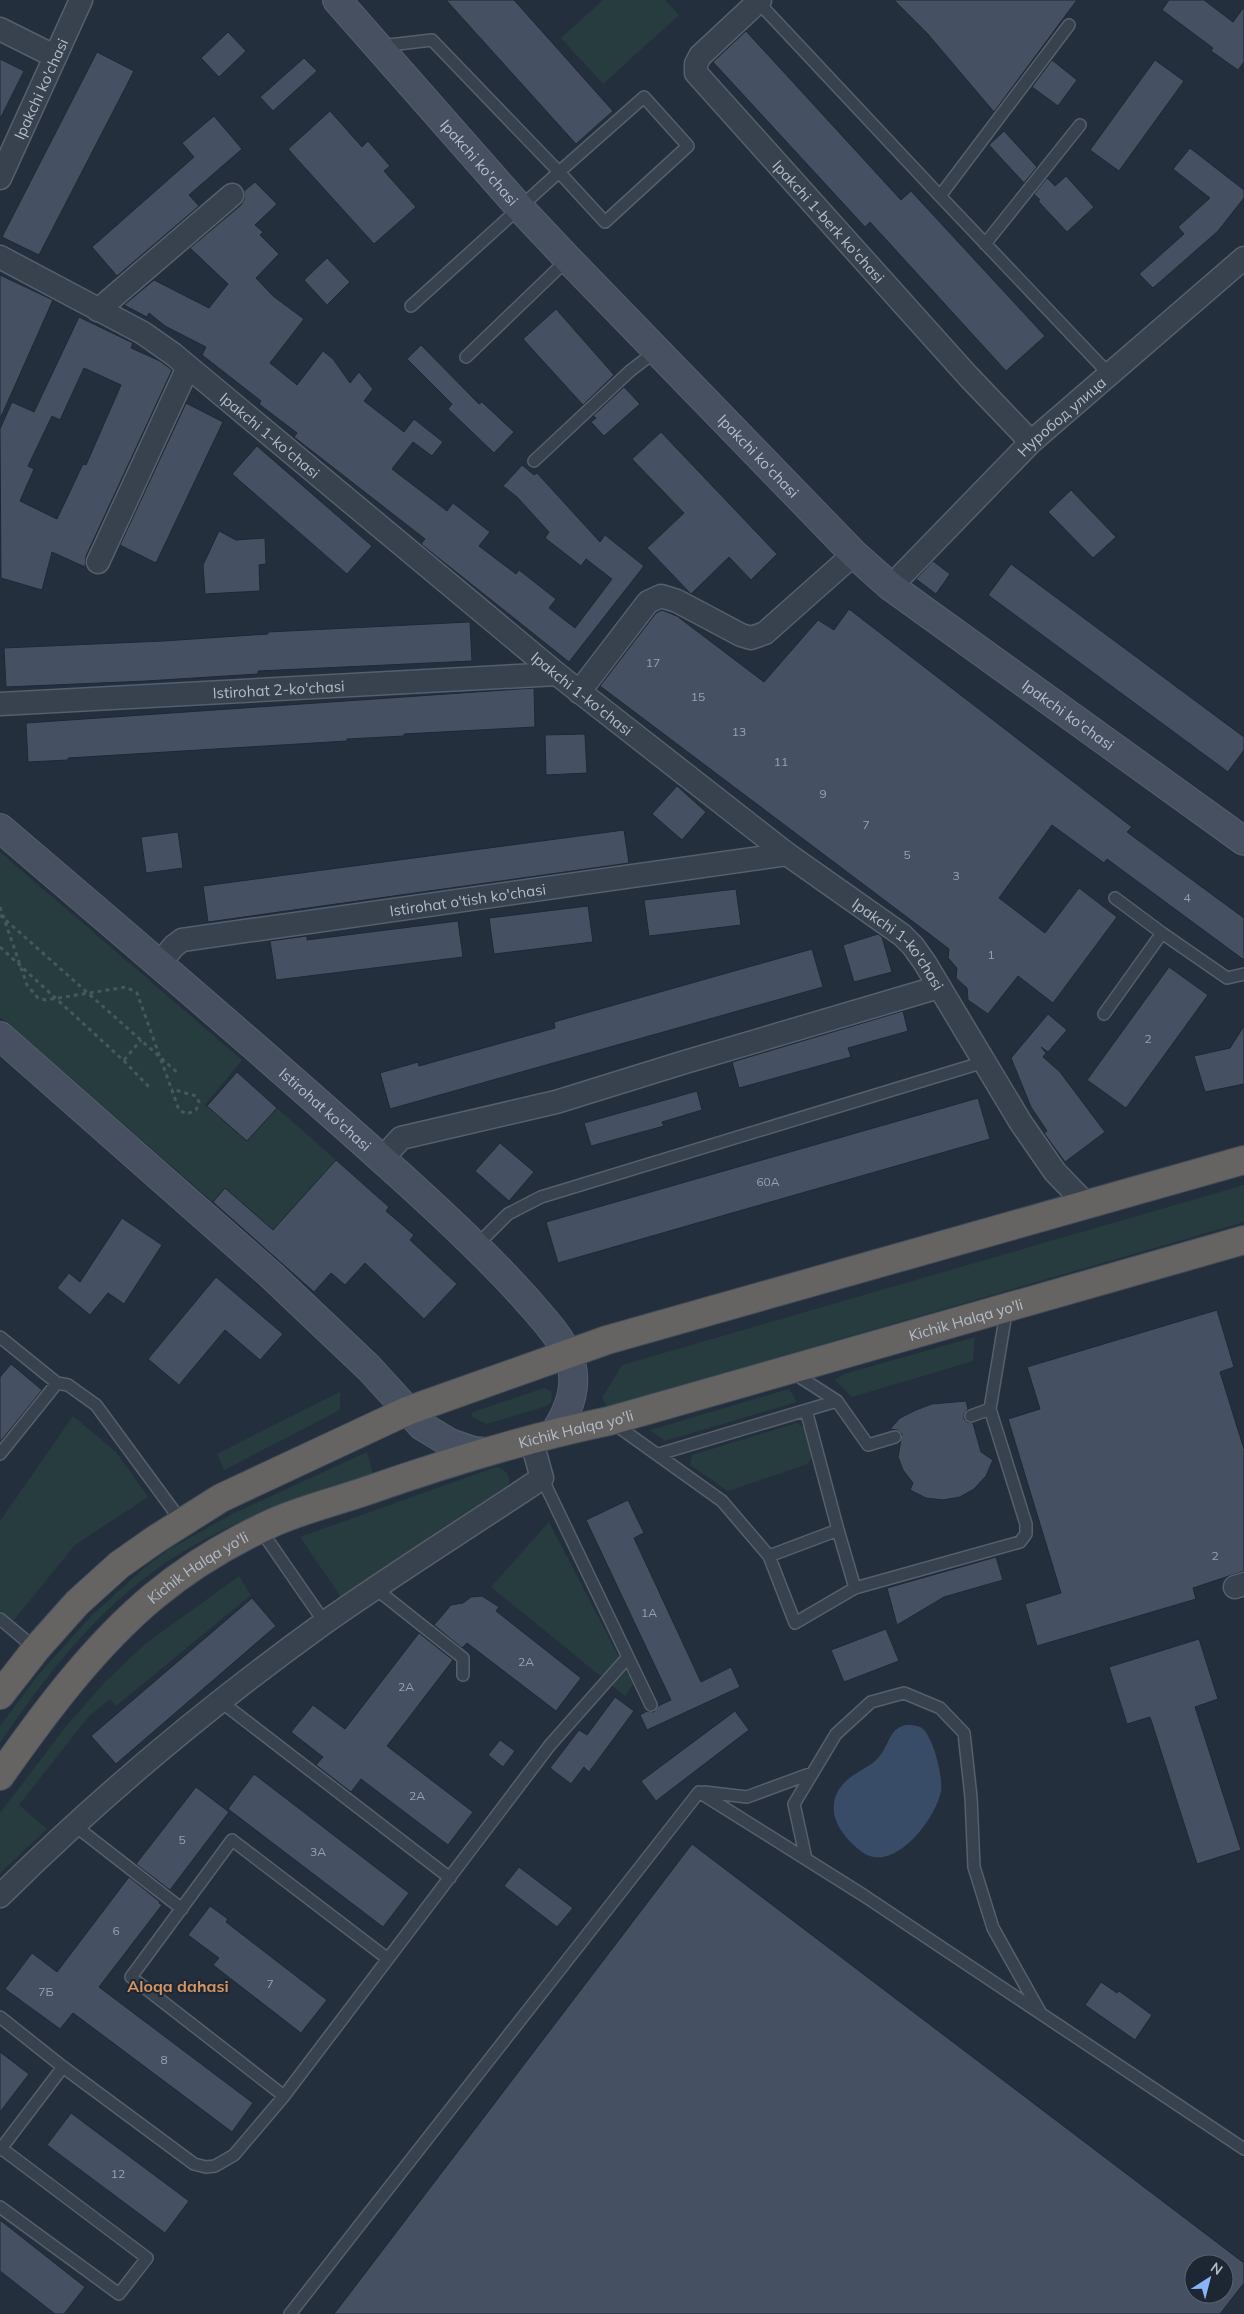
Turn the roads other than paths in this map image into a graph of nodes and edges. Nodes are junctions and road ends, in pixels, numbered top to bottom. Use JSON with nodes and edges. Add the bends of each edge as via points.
{"nodes":[{"id":1,"x":81,"y":0,"type":"edge"},
{"id":2,"x":337,"y":0,"type":"edge"},
{"id":3,"x":759,"y":1,"type":"edge"},
{"id":4,"x":1069,"y":25,"type":"dead end"},
{"id":5,"x":0,"y":29,"type":"edge"},
{"id":6,"x":378,"y":46,"type":"junction"},
{"id":7,"x":54,"y":56,"type":"junction"},
{"id":8,"x":1080,"y":125,"type":"dead end"},
{"id":9,"x":559,"y":172,"type":"junction"},
{"id":10,"x":0,"y":178,"type":"edge"},
{"id":11,"x":232,"y":195,"type":"dead end"},
{"id":12,"x":940,"y":196,"type":"junction"},
{"id":13,"x":520,"y":208,"type":"junction"},
{"id":14,"x":985,"y":244,"type":"junction"},
{"id":15,"x":0,"y":257,"type":"edge"},
{"id":16,"x":1244,"y":258,"type":"edge"},
{"id":17,"x":568,"y":259,"type":"junction"},
{"id":18,"x":411,"y":306,"type":"dead end"},
{"id":19,"x":98,"y":310,"type":"junction"},
{"id":20,"x":656,"y":351,"type":"junction"},
{"id":21,"x":466,"y":357,"type":"dead end"},
{"id":22,"x":188,"y":367,"type":"junction"},
{"id":23,"x":1109,"y":374,"type":"junction"},
{"id":24,"x":1031,"y":442,"type":"junction"},
{"id":25,"x":534,"y":461,"type":"dead end"},
{"id":26,"x":854,"y":554,"type":"junction"},
{"id":27,"x":98,"y":562,"type":"dead end"},
{"id":28,"x":896,"y":580,"type":"junction"},
{"id":29,"x":557,"y":674,"type":"junction"},
{"id":30,"x":579,"y":692,"type":"junction"},
{"id":31,"x":0,"y":704,"type":"edge"},
{"id":32,"x":0,"y":828,"type":"edge"},
{"id":33,"x":1244,"y":841,"type":"edge"},
{"id":34,"x":787,"y":854,"type":"junction"},
{"id":35,"x":1115,"y":898,"type":"dead end"},
{"id":36,"x":1162,"y":933,"type":"junction"},
{"id":37,"x":159,"y":964,"type":"junction"},
{"id":38,"x":1244,"y":974,"type":"edge"},
{"id":39,"x":939,"y":987,"type":"junction"},
{"id":40,"x":1104,"y":1014,"type":"dead end"},
{"id":41,"x":0,"y":1036,"type":"edge"},
{"id":42,"x":984,"y":1062,"type":"junction"},
{"id":43,"x":382,"y":1159,"type":"junction"},
{"id":44,"x":1244,"y":1160,"type":"edge"},
{"id":45,"x":1086,"y":1204,"type":"junction"},
{"id":46,"x":1244,"y":1240,"type":"edge"},
{"id":47,"x":477,"y":1245,"type":"junction"},
{"id":48,"x":1007,"y":1308,"type":"junction"},
{"id":49,"x":0,"y":1336,"type":"edge"},
{"id":50,"x":567,"y":1353,"type":"junction"},
{"id":51,"x":789,"y":1370,"type":"junction"},
{"id":52,"x":57,"y":1383,"type":"junction"},
{"id":53,"x":837,"y":1401,"type":"junction"},
{"id":54,"x":990,"y":1409,"type":"junction"},
{"id":55,"x":806,"y":1410,"type":"junction"},
{"id":56,"x":407,"y":1411,"type":"junction"},
{"id":57,"x":971,"y":1416,"type":"dead end"},
{"id":58,"x":610,"y":1421,"type":"junction"},
{"id":59,"x":543,"y":1436,"type":"junction"},
{"id":60,"x":895,"y":1437,"type":"dead end"},
{"id":61,"x":486,"y":1452,"type":"junction"},
{"id":62,"x":0,"y":1454,"type":"edge"},
{"id":63,"x":659,"y":1454,"type":"junction"},
{"id":64,"x":542,"y":1478,"type":"junction"},
{"id":65,"x":182,"y":1522,"type":"junction"},
{"id":66,"x":260,"y":1529,"type":"junction"},
{"id":67,"x":838,"y":1530,"type":"junction"},
{"id":68,"x":769,"y":1556,"type":"junction"},
{"id":69,"x":855,"y":1588,"type":"junction"},
{"id":70,"x":376,"y":1589,"type":"junction"},
{"id":71,"x":0,"y":1619,"type":"edge"},
{"id":72,"x":325,"y":1623,"type":"junction"},
{"id":73,"x":14,"y":1630,"type":"junction"},
{"id":74,"x":0,"y":1632,"type":"edge"},
{"id":75,"x":36,"y":1649,"type":"junction"},
{"id":76,"x":628,"y":1658,"type":"junction"},
{"id":77,"x":463,"y":1675,"type":"dead end"},
{"id":78,"x":0,"y":1695,"type":"edge"},
{"id":79,"x":220,"y":1701,"type":"junction"},
{"id":80,"x":651,"y":1705,"type":"dead end"},
{"id":81,"x":812,"y":1773,"type":"junction"},
{"id":82,"x":0,"y":1776,"type":"edge"},
{"id":83,"x":699,"y":1792,"type":"junction"},
{"id":84,"x":74,"y":1825,"type":"junction"},
{"id":85,"x":806,"y":1859,"type":"junction"},
{"id":86,"x":450,"y":1878,"type":"junction"},
{"id":87,"x":0,"y":1896,"type":"edge"},
{"id":88,"x":182,"y":1909,"type":"junction"},
{"id":89,"x":388,"y":1959,"type":"junction"},
{"id":90,"x":1041,"y":2013,"type":"junction"},
{"id":91,"x":0,"y":2017,"type":"edge"},
{"id":92,"x":63,"y":2067,"type":"junction"},
{"id":93,"x":284,"y":2096,"type":"junction"},
{"id":94,"x":1,"y":2149,"type":"edge"},
{"id":95,"x":1244,"y":2149,"type":"edge"},
{"id":96,"x":0,"y":2207,"type":"edge"},
{"id":97,"x":290,"y":2314,"type":"edge"}],
"edges":[{"from":1,"to":7,"type":"street","name":"Ipakchi ko'chasi"},
{"from":2,"to":6,"type":"main road","name":"Ipakchi ko'chasi"},
{"from":3,"to":12,"type":"lane"},
{"from":3,"to":24,"type":"street","name":"Ipakchi 1-berk ko'chasi","via":[[700,56],[696,73]]},
{"from":4,"to":12,"type":"lane"},
{"from":5,"to":7,"type":"street"},
{"from":6,"to":9,"type":"lane","via":[[432,40]]},
{"from":6,"to":13,"type":"main road","name":"Ipakchi ko'chasi"},
{"from":7,"to":10,"type":"street","name":"Ipakchi ko'chasi"},
{"from":8,"to":14,"type":"lane"},
{"from":9,"to":9,"type":"lane","via":[[644,97],[688,146],[605,222]]},
{"from":9,"to":13,"type":"lane"},
{"from":11,"to":19,"type":"street"},
{"from":12,"to":14,"type":"lane"},
{"from":13,"to":17,"type":"main road","name":"Ipakchi ko'chasi"},
{"from":13,"to":18,"type":"lane"},
{"from":14,"to":23,"type":"lane"},
{"from":15,"to":19,"type":"street","name":"Ipakchi 1-ko'chasi"},
{"from":16,"to":23,"type":"street","name":"Нуробод улица"},
{"from":17,"to":20,"type":"main road","name":"Ipakchi ko'chasi"},
{"from":17,"to":21,"type":"lane"},
{"from":19,"to":22,"type":"street","name":"Ipakchi 1-ko'chasi","via":[[159,344]]},
{"from":20,"to":25,"type":"lane","via":[[630,371]]},
{"from":20,"to":26,"type":"main road","name":"Ipakchi ko'chasi"},
{"from":22,"to":27,"type":"street"},
{"from":22,"to":29,"type":"street","name":"Ipakchi 1-ko'chasi"},
{"from":23,"to":24,"type":"street","name":"Нуробод улица"},
{"from":24,"to":28,"type":"street","name":"Нуробод улица"},
{"from":26,"to":28,"type":"main road","name":"Ipakchi ko'chasi"},
{"from":26,"to":30,"type":"street","via":[[766,634],[751,638],[677,601],[661,596],[648,602]]},
{"from":28,"to":33,"type":"main road","name":"Ipakchi ko'chasi"},
{"from":29,"to":30,"type":"street","name":"Ipakchi 1-ko'chasi"},
{"from":29,"to":31,"type":"street","name":"Istirohat 2-ko'chasi"},
{"from":30,"to":34,"type":"street","name":"Ipakchi 1-ko'chasi"},
{"from":32,"to":37,"type":"main road","name":"Istirohat ko'chasi"},
{"from":34,"to":37,"type":"street","name":"Istirohat o'tish ko'chasi","via":[[182,940]]},
{"from":34,"to":39,"type":"street","name":"Ipakchi 1-ko'chasi","via":[[902,935],[913,946]]},
{"from":35,"to":36,"type":"lane"},
{"from":36,"to":38,"type":"lane","via":[[1227,978]]},
{"from":36,"to":40,"type":"lane"},
{"from":37,"to":43,"type":"main road","name":"Istirohat ko'chasi"},
{"from":39,"to":42,"type":"street","name":"Ipakchi 1-ko'chasi"},
{"from":39,"to":43,"type":"street","via":[[556,1102],[401,1138]]},
{"from":41,"to":56,"type":"main road","via":[[271,1276],[369,1368]]},
{"from":42,"to":45,"type":"street","name":"Ipakchi 1-ko'chasi","via":[[1055,1172]]},
{"from":42,"to":47,"type":"lane","via":[[541,1197],[508,1214]]},
{"from":43,"to":47,"type":"main road","name":"Istirohat ko'chasi"},
{"from":44,"to":45,"type":"highway"},
{"from":45,"to":50,"type":"highway"},
{"from":46,"to":48,"type":"highway","name":"Kichik Halqa yo'li"},
{"from":47,"to":50,"type":"main road","name":"Istirohat ko'chasi","via":[[543,1318]]},
{"from":48,"to":51,"type":"highway","name":"Kichik Halqa yo'li"},
{"from":48,"to":54,"type":"lane"},
{"from":49,"to":52,"type":"lane"},
{"from":50,"to":56,"type":"highway"},
{"from":50,"to":59,"type":"main road","name":"Istirohat ko'chasi","via":[[574,1389],[567,1412]]},
{"from":51,"to":53,"type":"lane"},
{"from":51,"to":58,"type":"highway","name":"Kichik Halqa yo'li"},
{"from":52,"to":62,"type":"lane"},
{"from":52,"to":65,"type":"lane","via":[[68,1385],[96,1405]]},
{"from":53,"to":55,"type":"lane"},
{"from":53,"to":60,"type":"lane","via":[[868,1445]]},
{"from":54,"to":57,"type":"lane"},
{"from":54,"to":69,"type":"lane","via":[[1026,1524],[1026,1534],[1020,1542]]},
{"from":55,"to":63,"type":"lane"},
{"from":55,"to":67,"type":"lane"},
{"from":56,"to":61,"type":"main road","via":[[438,1438],[462,1448]]},
{"from":56,"to":65,"type":"highway","via":[[221,1498]]},
{"from":58,"to":59,"type":"highway","name":"Kichik Halqa yo'li"},
{"from":58,"to":63,"type":"lane"},
{"from":59,"to":61,"type":"highway","name":"Kichik Halqa yo'li"},
{"from":59,"to":64,"type":"street"},
{"from":61,"to":66,"type":"highway","name":"Kichik Halqa yo'li","via":[[293,1515]]},
{"from":63,"to":68,"type":"lane","via":[[722,1502]]},
{"from":64,"to":70,"type":"street"},
{"from":64,"to":76,"type":"lane"},
{"from":65,"to":75,"type":"highway","via":[[97,1584]]},
{"from":66,"to":72,"type":"lane"},
{"from":66,"to":82,"type":"highway","name":"Kichik Halqa yo'li","via":[[184,1573],[153,1596],[73,1679]]},
{"from":67,"to":68,"type":"lane"},
{"from":67,"to":69,"type":"lane"},
{"from":68,"to":69,"type":"lane","via":[[795,1622]]},
{"from":70,"to":72,"type":"street"},
{"from":70,"to":77,"type":"lane","via":[[463,1658]]},
{"from":71,"to":73,"type":"lane"},
{"from":72,"to":79,"type":"street"},
{"from":73,"to":74,"type":"lane"},
{"from":73,"to":75,"type":"lane"},
{"from":75,"to":78,"type":"highway"},
{"from":76,"to":80,"type":"lane"},
{"from":76,"to":86,"type":"lane","via":[[550,1744]]},
{"from":79,"to":84,"type":"street"},
{"from":79,"to":86,"type":"lane"},
{"from":81,"to":83,"type":"lane","via":[[747,1797]]},
{"from":81,"to":85,"type":"lane","via":[[794,1804]]},
{"from":81,"to":90,"type":"lane","via":[[836,1734],[872,1702],[904,1693],[940,1708],[964,1733],[974,1867],[993,1928]]},
{"from":83,"to":85,"type":"lane"},
{"from":83,"to":97,"type":"lane"},
{"from":84,"to":87,"type":"street"},
{"from":84,"to":88,"type":"lane"},
{"from":85,"to":90,"type":"lane"},
{"from":86,"to":89,"type":"lane"},
{"from":88,"to":89,"type":"lane","via":[[232,1840]]},
{"from":88,"to":93,"type":"lane","via":[[131,1977]]},
{"from":89,"to":93,"type":"lane"},
{"from":90,"to":95,"type":"lane"},
{"from":91,"to":92,"type":"lane"},
{"from":92,"to":93,"type":"lane","via":[[194,2164],[206,2167],[215,2166],[234,2155]]},
{"from":92,"to":94,"type":"lane"},
{"from":94,"to":96,"type":"lane","via":[[147,2258],[119,2294]]}]}
